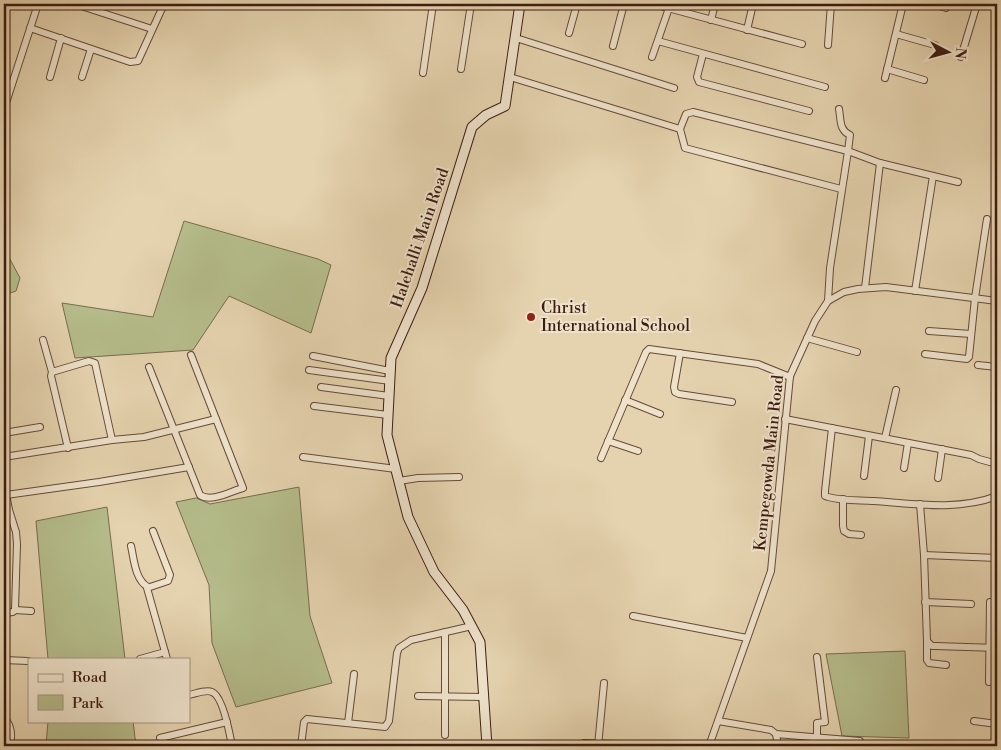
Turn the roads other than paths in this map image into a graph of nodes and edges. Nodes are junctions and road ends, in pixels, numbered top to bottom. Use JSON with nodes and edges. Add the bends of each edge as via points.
{"nodes":[{"id":1,"x":38,"y":4,"type":"edge"},
{"id":2,"x":75,"y":4,"type":"edge"},
{"id":3,"x":164,"y":4,"type":"edge"},
{"id":4,"x":433,"y":4,"type":"edge"},
{"id":5,"x":471,"y":4,"type":"edge"},
{"id":6,"x":520,"y":4,"type":"edge"},
{"id":7,"x":577,"y":4,"type":"edge"},
{"id":8,"x":624,"y":4,"type":"edge"},
{"id":9,"x":654,"y":4,"type":"edge"},
{"id":10,"x":715,"y":4,"type":"edge"},
{"id":11,"x":753,"y":4,"type":"edge"},
{"id":12,"x":831,"y":4,"type":"edge"},
{"id":13,"x":903,"y":4,"type":"edge"},
{"id":14,"x":932,"y":4,"type":"edge"},
{"id":15,"x":977,"y":4,"type":"edge"},
{"id":16,"x":670,"y":8,"type":"junction"},
{"id":17,"x":946,"y":8,"type":"dead end"},
{"id":18,"x":711,"y":20,"type":"junction"},
{"id":19,"x":30,"y":28,"type":"junction"},
{"id":20,"x":152,"y":29,"type":"junction"},
{"id":21,"x":747,"y":30,"type":"junction"},
{"id":22,"x":569,"y":33,"type":"dead end"},
{"id":23,"x":896,"y":34,"type":"junction"},
{"id":24,"x":61,"y":38,"type":"junction"},
{"id":25,"x":516,"y":38,"type":"junction"},
{"id":26,"x":658,"y":41,"type":"junction"},
{"id":27,"x":802,"y":44,"type":"dead end"},
{"id":28,"x":828,"y":45,"type":"dead end"},
{"id":29,"x":935,"y":45,"type":"dead end"},
{"id":30,"x":613,"y":46,"type":"dead end"},
{"id":31,"x":91,"y":49,"type":"junction"},
{"id":32,"x":703,"y":54,"type":"junction"},
{"id":33,"x":652,"y":57,"type":"dead end"},
{"id":34,"x":961,"y":58,"type":"dead end"},
{"id":35,"x":461,"y":69,"type":"dead end"},
{"id":36,"x":887,"y":69,"type":"junction"},
{"id":37,"x":423,"y":73,"type":"dead end"},
{"id":38,"x":50,"y":77,"type":"dead end"},
{"id":39,"x":82,"y":77,"type":"dead end"},
{"id":40,"x":510,"y":77,"type":"junction"},
{"id":41,"x":885,"y":78,"type":"dead end"},
{"id":42,"x":924,"y":80,"type":"dead end"},
{"id":43,"x":825,"y":87,"type":"dead end"},
{"id":44,"x":674,"y":88,"type":"dead end"},
{"id":45,"x":4,"y":109,"type":"edge"},
{"id":46,"x":839,"y":109,"type":"dead end"},
{"id":47,"x":809,"y":111,"type":"dead end"},
{"id":48,"x":680,"y":129,"type":"junction"},
{"id":49,"x":848,"y":151,"type":"junction"},
{"id":50,"x":880,"y":163,"type":"junction"},
{"id":51,"x":933,"y":176,"type":"junction"},
{"id":52,"x":958,"y":182,"type":"dead end"},
{"id":53,"x":841,"y":189,"type":"junction"},
{"id":54,"x":987,"y":219,"type":"dead end"},
{"id":55,"x":864,"y":288,"type":"junction"},
{"id":56,"x":915,"y":291,"type":"junction"},
{"id":57,"x":975,"y":298,"type":"junction"},
{"id":58,"x":828,"y":301,"type":"junction"},
{"id":59,"x":997,"y":301,"type":"edge"},
{"id":60,"x":929,"y":331,"type":"dead end"},
{"id":61,"x":971,"y":334,"type":"junction"},
{"id":62,"x":807,"y":338,"type":"junction"},
{"id":63,"x":43,"y":340,"type":"dead end"},
{"id":64,"x":857,"y":352,"type":"dead end"},
{"id":65,"x":680,"y":353,"type":"junction"},
{"id":66,"x":926,"y":354,"type":"dead end"},
{"id":67,"x":191,"y":355,"type":"dead end"},
{"id":68,"x":313,"y":356,"type":"dead end"},
{"id":69,"x":978,"y":365,"type":"dead end"},
{"id":70,"x":149,"y":367,"type":"dead end"},
{"id":71,"x":997,"y":367,"type":"edge"},
{"id":72,"x":310,"y":370,"type":"dead end"},
{"id":73,"x":390,"y":371,"type":"junction"},
{"id":74,"x":52,"y":372,"type":"junction"},
{"id":75,"x":790,"y":378,"type":"junction"},
{"id":76,"x":390,"y":381,"type":"junction"},
{"id":77,"x":321,"y":387,"type":"dead end"},
{"id":78,"x":896,"y":390,"type":"dead end"},
{"id":79,"x":389,"y":396,"type":"junction"},
{"id":80,"x":625,"y":400,"type":"junction"},
{"id":81,"x":732,"y":402,"type":"dead end"},
{"id":82,"x":314,"y":406,"type":"dead end"},
{"id":83,"x":660,"y":414,"type":"dead end"},
{"id":84,"x":388,"y":415,"type":"junction"},
{"id":85,"x":216,"y":419,"type":"junction"},
{"id":86,"x":785,"y":420,"type":"junction"},
{"id":87,"x":40,"y":427,"type":"dead end"},
{"id":88,"x":832,"y":428,"type":"junction"},
{"id":89,"x":175,"y":429,"type":"junction"},
{"id":90,"x":4,"y":433,"type":"edge"},
{"id":91,"x":869,"y":436,"type":"junction"},
{"id":92,"x":885,"y":438,"type":"junction"},
{"id":93,"x":112,"y":440,"type":"junction"},
{"id":94,"x":608,"y":441,"type":"junction"},
{"id":95,"x":908,"y":443,"type":"junction"},
{"id":96,"x":68,"y":448,"type":"junction"},
{"id":97,"x":942,"y":449,"type":"junction"},
{"id":98,"x":638,"y":451,"type":"dead end"},
{"id":99,"x":4,"y":457,"type":"edge"},
{"id":100,"x":304,"y":457,"type":"dead end"},
{"id":101,"x":601,"y":458,"type":"dead end"},
{"id":102,"x":997,"y":464,"type":"edge"},
{"id":103,"x":189,"y":467,"type":"junction"},
{"id":104,"x":904,"y":468,"type":"dead end"},
{"id":105,"x":396,"y":469,"type":"junction"},
{"id":106,"x":864,"y":476,"type":"dead end"},
{"id":107,"x":459,"y":477,"type":"dead end"},
{"id":108,"x":938,"y":478,"type":"dead end"},
{"id":109,"x":400,"y":481,"type":"junction"},
{"id":110,"x":4,"y":483,"type":"edge"},
{"id":111,"x":6,"y":495,"type":"junction"},
{"id":112,"x":997,"y":496,"type":"edge"},
{"id":113,"x":843,"y":499,"type":"junction"},
{"id":114,"x":920,"y":504,"type":"junction"},
{"id":115,"x":7,"y":510,"type":"edge"},
{"id":116,"x":153,"y":531,"type":"dead end"},
{"id":117,"x":861,"y":534,"type":"dead end"},
{"id":118,"x":131,"y":546,"type":"dead end"},
{"id":119,"x":924,"y":555,"type":"junction"},
{"id":120,"x":997,"y":558,"type":"edge"},
{"id":121,"x":148,"y":587,"type":"junction"},
{"id":122,"x":925,"y":602,"type":"junction"},
{"id":123,"x":990,"y":602,"type":"dead end"},
{"id":124,"x":972,"y":604,"type":"dead end"},
{"id":125,"x":15,"y":610,"type":"junction"},
{"id":126,"x":31,"y":611,"type":"dead end"},
{"id":127,"x":4,"y":613,"type":"edge"},
{"id":128,"x":633,"y":616,"type":"dead end"},
{"id":129,"x":472,"y":626,"type":"junction"},
{"id":130,"x":445,"y":632,"type":"junction"},
{"id":131,"x":747,"y":638,"type":"junction"},
{"id":132,"x":927,"y":641,"type":"junction"},
{"id":133,"x":994,"y":648,"type":"edge"},
{"id":134,"x":166,"y":656,"type":"edge"},
{"id":135,"x":817,"y":657,"type":"dead end"},
{"id":136,"x":149,"y":658,"type":"edge"},
{"id":137,"x":4,"y":660,"type":"edge"},
{"id":138,"x":28,"y":661,"type":"edge"},
{"id":139,"x":946,"y":665,"type":"dead end"},
{"id":140,"x":354,"y":674,"type":"dead end"},
{"id":141,"x":989,"y":682,"type":"dead end"},
{"id":142,"x":604,"y":683,"type":"dead end"},
{"id":143,"x":190,"y":695,"type":"edge"},
{"id":144,"x":418,"y":696,"type":"dead end"},
{"id":145,"x":445,"y":696,"type":"junction"},
{"id":146,"x":483,"y":697,"type":"junction"},
{"id":147,"x":4,"y":718,"type":"edge"},
{"id":148,"x":718,"y":721,"type":"junction"},
{"id":149,"x":974,"y":721,"type":"dead end"},
{"id":150,"x":227,"y":722,"type":"junction"},
{"id":151,"x":348,"y":723,"type":"junction"},
{"id":152,"x":997,"y":724,"type":"edge"},
{"id":153,"x":776,"y":734,"type":"junction"},
{"id":154,"x":446,"y":735,"type":"dead end"},
{"id":155,"x":817,"y":737,"type":"junction"},
{"id":156,"x":160,"y":738,"type":"dead end"},
{"id":157,"x":584,"y":743,"type":"dead end"},
{"id":158,"x":598,"y":745,"type":"edge"},
{"id":159,"x":10,"y":746,"type":"edge"},
{"id":160,"x":232,"y":746,"type":"edge"},
{"id":161,"x":301,"y":746,"type":"edge"},
{"id":162,"x":486,"y":746,"type":"edge"},
{"id":163,"x":642,"y":746,"type":"edge"},
{"id":164,"x":709,"y":746,"type":"edge"},
{"id":165,"x":778,"y":746,"type":"edge"},
{"id":166,"x":861,"y":746,"type":"edge"}],
"edges":[{"from":1,"to":19,"type":"street"},
{"from":2,"to":20,"type":"street"},
{"from":3,"to":20,"type":"street"},
{"from":4,"to":37,"type":"street"},
{"from":5,"to":35,"type":"street"},
{"from":6,"to":25,"type":"main road","name":"Halehalli Main Road"},
{"from":7,"to":22,"type":"street"},
{"from":8,"to":30,"type":"street"},
{"from":9,"to":16,"type":"street"},
{"from":10,"to":18,"type":"street"},
{"from":11,"to":21,"type":"street"},
{"from":12,"to":28,"type":"street"},
{"from":13,"to":23,"type":"street"},
{"from":14,"to":17,"type":"street"},
{"from":15,"to":34,"type":"street"},
{"from":16,"to":18,"type":"street"},
{"from":16,"to":26,"type":"street"},
{"from":18,"to":21,"type":"street"},
{"from":19,"to":24,"type":"street"},
{"from":19,"to":45,"type":"street"},
{"from":20,"to":31,"type":"street","via":[[138,61],[130,62]]},
{"from":21,"to":27,"type":"street"},
{"from":23,"to":29,"type":"street"},
{"from":23,"to":36,"type":"street"},
{"from":24,"to":31,"type":"street"},
{"from":24,"to":38,"type":"street"},
{"from":25,"to":40,"type":"main road","name":"Halehalli Main Road"},
{"from":25,"to":44,"type":"street"},
{"from":26,"to":32,"type":"street"},
{"from":26,"to":33,"type":"street"},
{"from":31,"to":39,"type":"street"},
{"from":32,"to":43,"type":"street"},
{"from":32,"to":47,"type":"street","via":[[697,77],[699,82]]},
{"from":36,"to":41,"type":"street"},
{"from":36,"to":42,"type":"street"},
{"from":40,"to":48,"type":"street"},
{"from":40,"to":73,"type":"main road","name":"Halehalli Main Road","via":[[505,106],[486,115],[472,127],[422,288],[391,358]]},
{"from":46,"to":49,"type":"street","via":[[841,128],[850,135]]},
{"from":48,"to":49,"type":"street","via":[[686,114],[693,112]]},
{"from":48,"to":53,"type":"street","via":[[685,148]]},
{"from":49,"to":50,"type":"street"},
{"from":49,"to":53,"type":"street","name":"Kempegowda Main Road"},
{"from":50,"to":51,"type":"street"},
{"from":50,"to":55,"type":"street"},
{"from":51,"to":52,"type":"street"},
{"from":51,"to":56,"type":"street"},
{"from":53,"to":58,"type":"street","name":"Kempegowda Main Road"},
{"from":54,"to":57,"type":"street"},
{"from":55,"to":56,"type":"street"},
{"from":55,"to":58,"type":"street","via":[[844,292]]},
{"from":56,"to":57,"type":"street"},
{"from":57,"to":59,"type":"street"},
{"from":57,"to":61,"type":"street"},
{"from":58,"to":62,"type":"street","name":"Kempegowda Main Road"},
{"from":60,"to":61,"type":"street"},
{"from":61,"to":66,"type":"street","via":[[967,358]]},
{"from":62,"to":64,"type":"street"},
{"from":62,"to":75,"type":"street","name":"Kempegowda Main Road"},
{"from":63,"to":74,"type":"street"},
{"from":65,"to":75,"type":"street","via":[[758,364]]},
{"from":65,"to":80,"type":"street","via":[[647,350]]},
{"from":65,"to":81,"type":"street","via":[[675,392]]},
{"from":67,"to":85,"type":"street"},
{"from":68,"to":73,"type":"street"},
{"from":69,"to":71,"type":"street"},
{"from":70,"to":89,"type":"street"},
{"from":72,"to":76,"type":"street"},
{"from":73,"to":76,"type":"main road","name":"Halehalli Main Road"},
{"from":74,"to":93,"type":"street","via":[[89,361],[95,364]]},
{"from":74,"to":96,"type":"street"},
{"from":75,"to":86,"type":"street","name":"Kempegowda Main Road"},
{"from":76,"to":79,"type":"main road","name":"Halehalli Main Road"},
{"from":77,"to":79,"type":"street"},
{"from":78,"to":92,"type":"street"},
{"from":79,"to":84,"type":"main road","name":"Halehalli Main Road"},
{"from":80,"to":83,"type":"street"},
{"from":80,"to":94,"type":"street"},
{"from":82,"to":84,"type":"street"},
{"from":84,"to":105,"type":"main road","name":"Halehalli Main Road","via":[[387,435]]},
{"from":85,"to":89,"type":"street"},
{"from":85,"to":103,"type":"street","via":[[243,488],[204,498]]},
{"from":86,"to":88,"type":"street"},
{"from":86,"to":131,"type":"street","name":"Kempegowda Main Road","via":[[771,571]]},
{"from":87,"to":90,"type":"street"},
{"from":88,"to":91,"type":"street"},
{"from":88,"to":113,"type":"street","via":[[825,493],[830,498]]},
{"from":89,"to":93,"type":"street","via":[[144,437]]},
{"from":89,"to":103,"type":"street"},
{"from":91,"to":92,"type":"street"},
{"from":91,"to":106,"type":"street"},
{"from":92,"to":95,"type":"street"},
{"from":93,"to":96,"type":"street"},
{"from":94,"to":98,"type":"street"},
{"from":94,"to":101,"type":"street"},
{"from":95,"to":97,"type":"street"},
{"from":95,"to":104,"type":"street"},
{"from":96,"to":99,"type":"street"},
{"from":97,"to":102,"type":"street"},
{"from":97,"to":108,"type":"street"},
{"from":100,"to":105,"type":"street"},
{"from":103,"to":111,"type":"street"},
{"from":105,"to":109,"type":"main road","name":"Halehalli Main Road"},
{"from":107,"to":109,"type":"street"},
{"from":109,"to":129,"type":"main road","name":"Halehalli Main Road","via":[[408,517],[434,572]]},
{"from":110,"to":111,"type":"street"},
{"from":111,"to":115,"type":"street"},
{"from":112,"to":114,"type":"street","via":[[966,504]]},
{"from":113,"to":114,"type":"street"},
{"from":113,"to":117,"type":"street","via":[[844,531]]},
{"from":114,"to":119,"type":"street"},
{"from":115,"to":125,"type":"street","via":[[17,544]]},
{"from":116,"to":121,"type":"street","via":[[170,578]]},
{"from":118,"to":121,"type":"street","via":[[139,577]]},
{"from":119,"to":120,"type":"street"},
{"from":119,"to":122,"type":"street"},
{"from":121,"to":134,"type":"street"},
{"from":122,"to":124,"type":"street"},
{"from":122,"to":132,"type":"street"},
{"from":123,"to":133,"type":"street"},
{"from":125,"to":126,"type":"street"},
{"from":125,"to":127,"type":"street"},
{"from":128,"to":131,"type":"street"},
{"from":129,"to":130,"type":"street"},
{"from":129,"to":146,"type":"main road","name":"Halehalli Main Road","via":[[480,642]]},
{"from":130,"to":145,"type":"street"},
{"from":130,"to":151,"type":"street","via":[[411,640],[399,648],[388,725]]},
{"from":131,"to":148,"type":"street","name":"Kempegowda Main Road"},
{"from":132,"to":133,"type":"street","via":[[932,646]]},
{"from":132,"to":139,"type":"street","via":[[929,663]]},
{"from":133,"to":141,"type":"street"},
{"from":134,"to":136,"type":"street"},
{"from":135,"to":155,"type":"street","via":[[825,722],[817,723]]},
{"from":137,"to":138,"type":"street"},
{"from":140,"to":151,"type":"street"},
{"from":142,"to":158,"type":"street"},
{"from":143,"to":150,"type":"street","via":[[215,693]]},
{"from":144,"to":145,"type":"street"},
{"from":145,"to":146,"type":"street"},
{"from":145,"to":154,"type":"street"},
{"from":146,"to":162,"type":"main road","name":"Halehalli Main Road"},
{"from":147,"to":159,"type":"street","via":[[12,735]]},
{"from":148,"to":153,"type":"street","via":[[766,728]]},
{"from":148,"to":164,"type":"street","name":"Kempegowda Main Road"},
{"from":149,"to":152,"type":"street"},
{"from":150,"to":156,"type":"street"},
{"from":150,"to":160,"type":"street"},
{"from":151,"to":161,"type":"street","via":[[307,719]]},
{"from":153,"to":155,"type":"street"},
{"from":153,"to":165,"type":"street"},
{"from":155,"to":166,"type":"street","via":[[860,741]]},
{"from":157,"to":158,"type":"street"},
{"from":158,"to":163,"type":"street"}]}
